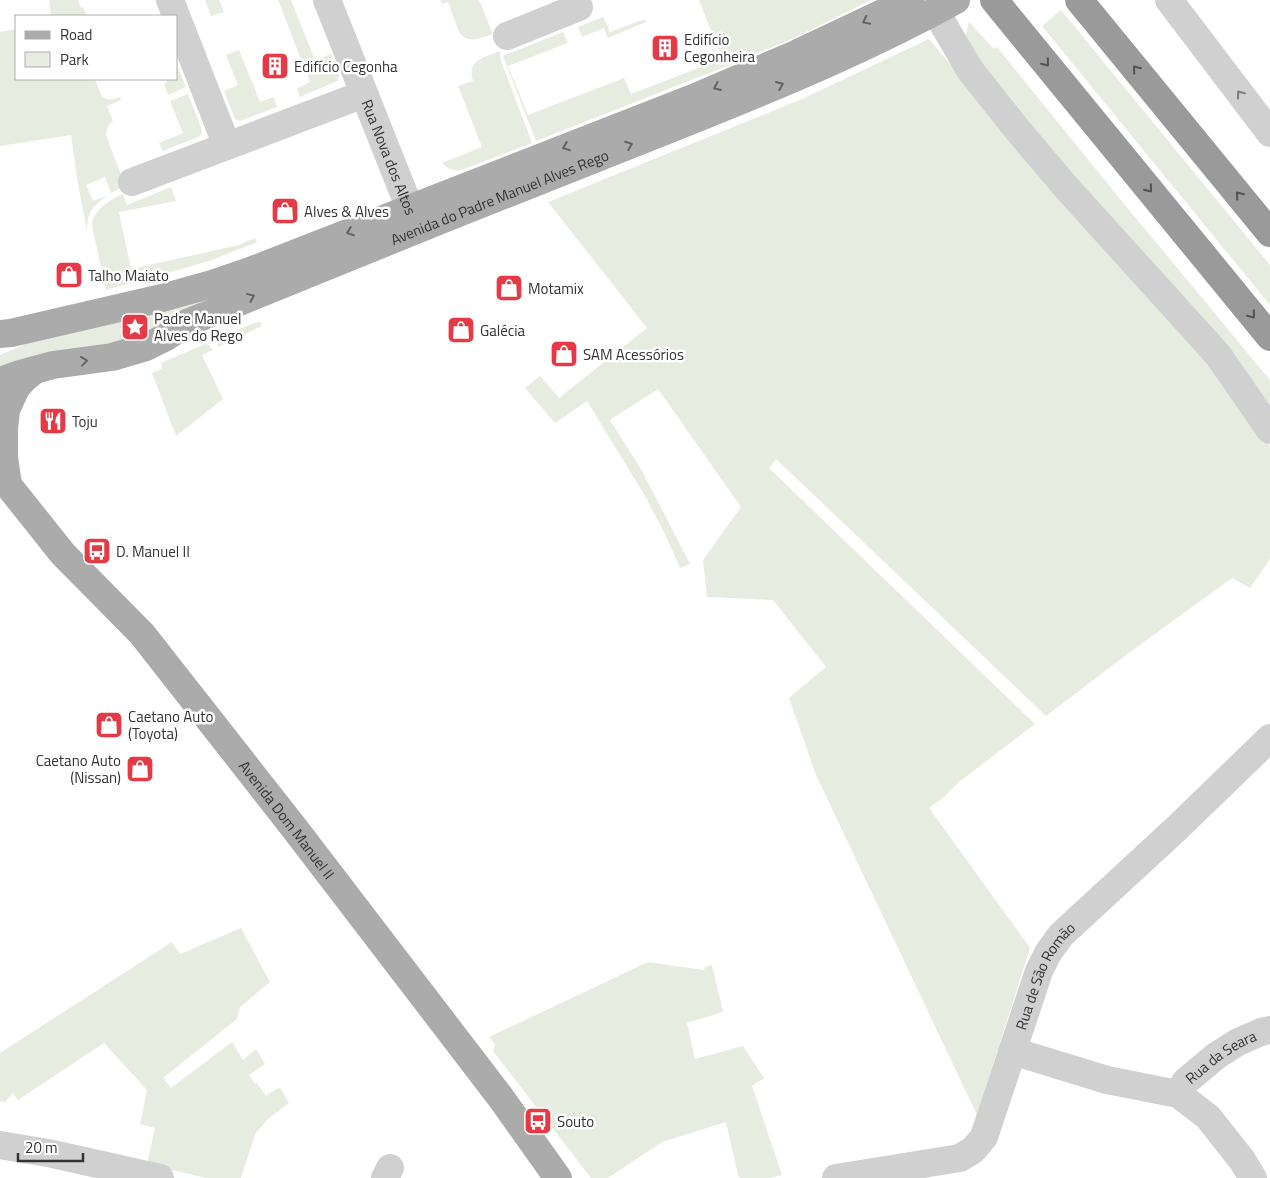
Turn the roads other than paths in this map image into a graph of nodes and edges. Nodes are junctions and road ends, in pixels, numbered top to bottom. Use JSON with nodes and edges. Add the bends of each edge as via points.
{"nodes":[{"id":1,"x":170,"y":0,"type":"edge"},
{"id":2,"x":327,"y":0,"type":"edge"},
{"id":3,"x":910,"y":0,"type":"edge"},
{"id":4,"x":994,"y":0,"type":"edge"},
{"id":5,"x":1080,"y":0,"type":"edge"},
{"id":6,"x":1169,"y":0,"type":"edge"},
{"id":7,"x":584,"y":2,"type":"edge"},
{"id":8,"x":940,"y":4,"type":"edge"},
{"id":9,"x":176,"y":15,"type":"edge"},
{"id":10,"x":178,"y":20,"type":"edge"},
{"id":11,"x":507,"y":36,"type":"dead end"},
{"id":12,"x":364,"y":94,"type":"junction"},
{"id":13,"x":1270,"y":132,"type":"edge"},
{"id":14,"x":227,"y":146,"type":"junction"},
{"id":15,"x":132,"y":182,"type":"dead end"},
{"id":16,"x":414,"y":219,"type":"junction"},
{"id":17,"x":1270,"y":233,"type":"edge"},
{"id":18,"x":4,"y":336,"type":"edge"},
{"id":19,"x":1270,"y":337,"type":"edge"},
{"id":20,"x":36,"y":370,"type":"junction"},
{"id":21,"x":0,"y":381,"type":"edge"},
{"id":22,"x":1270,"y":430,"type":"edge"},
{"id":23,"x":4,"y":480,"type":"edge"},
{"id":24,"x":1270,"y":738,"type":"edge"},
{"id":25,"x":1270,"y":1030,"type":"edge"},
{"id":26,"x":1012,"y":1051,"type":"junction"},
{"id":27,"x":1178,"y":1094,"type":"junction"},
{"id":28,"x":0,"y":1145,"type":"edge"},
{"id":29,"x":919,"y":1171,"type":"edge"},
{"id":30,"x":160,"y":1178,"type":"edge"},
{"id":31,"x":558,"y":1178,"type":"edge"},
{"id":32,"x":836,"y":1178,"type":"edge"},
{"id":33,"x":1253,"y":1178,"type":"edge"}],
"edges":[{"from":1,"to":9,"type":"street"},
{"from":2,"to":12,"type":"street","name":"Rua Nova dos Altos"},
{"from":3,"to":16,"type":"main road","name":"Avenida do Padre Manuel Alves Rego","one_way":true,"via":[[796,54]]},
{"from":4,"to":19,"type":"highway","one_way":true},
{"from":17,"to":5,"type":"highway","one_way":true},
{"from":13,"to":6,"type":"street","one_way":true},
{"from":7,"to":11,"type":"street"},
{"from":16,"to":8,"type":"main road","name":"Avenida do Padre Manuel Alves Rego","one_way":true,"via":[[714,112],[858,49]]},
{"from":8,"to":22,"type":"street","via":[[970,70],[1065,186],[1218,354]]},
{"from":10,"to":14,"type":"street"},
{"from":12,"to":14,"type":"street"},
{"from":12,"to":16,"type":"street","name":"Rua Nova dos Altos"},
{"from":14,"to":15,"type":"street"},
{"from":16,"to":18,"type":"main road","name":"Avenida do Padre Manuel Alves Rego","one_way":true,"via":[[212,284]]},
{"from":20,"to":16,"type":"main road","name":"Avenida do Padre Manuel Alves Rego","one_way":true,"via":[[112,357],[146,347],[190,322]]},
{"from":20,"to":21,"type":"main road","name":"Avenida do Padre Manuel Alves Rego"},
{"from":20,"to":23,"type":"main road","name":"Avenida do Padre Manuel Alves Rego","via":[[16,388],[6,410]]},
{"from":23,"to":31,"type":"main road","name":"Avenida Dom Manuel II","via":[[63,554],[142,634],[502,1098]]},
{"from":24,"to":26,"type":"street","name":"Rua de São Romão","via":[[1061,935],[1039,972]]},
{"from":25,"to":27,"type":"street","name":"Rua da Seara","via":[[1238,1042],[1216,1056],[1185,1082]]},
{"from":26,"to":27,"type":"street","via":[[1107,1080]]},
{"from":26,"to":29,"type":"street","name":"Rua de São Romão","via":[[984,1137],[973,1150],[960,1158]]},
{"from":27,"to":33,"type":"street","via":[[1208,1117]]},
{"from":28,"to":30,"type":"street"},
{"from":29,"to":32,"type":"street","name":"Rua de São Romão"}]}
